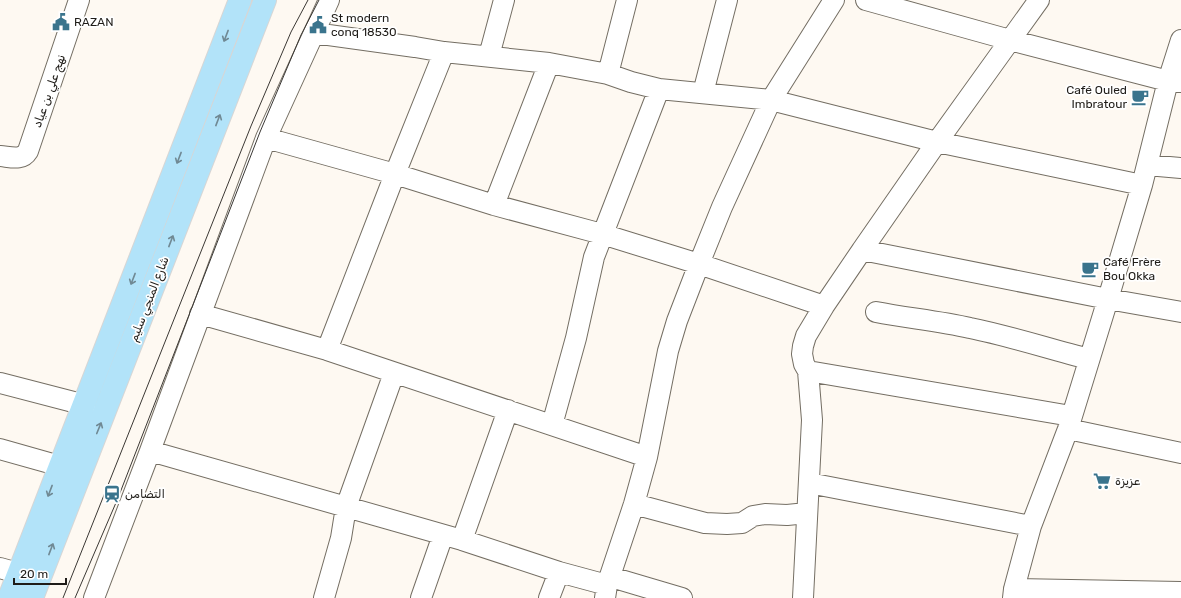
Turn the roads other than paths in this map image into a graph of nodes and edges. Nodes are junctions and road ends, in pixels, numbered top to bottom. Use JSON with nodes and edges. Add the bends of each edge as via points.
{"nodes":[{"id":1,"x":79,"y":0,"type":"edge"},
{"id":2,"x":240,"y":0,"type":"edge"},
{"id":3,"x":265,"y":0,"type":"edge"},
{"id":4,"x":329,"y":0,"type":"edge"},
{"id":5,"x":504,"y":0,"type":"edge"},
{"id":6,"x":627,"y":0,"type":"edge"},
{"id":7,"x":727,"y":0,"type":"edge"},
{"id":8,"x":866,"y":0,"type":"edge"},
{"id":9,"x":1038,"y":0,"type":"edge"},
{"id":10,"x":829,"y":1,"type":"edge"},
{"id":11,"x":314,"y":33,"type":"junction"},
{"id":12,"x":1010,"y":40,"type":"junction"},
{"id":13,"x":1181,"y":40,"type":"edge"},
{"id":14,"x":444,"y":52,"type":"junction"},
{"id":15,"x":489,"y":56,"type":"junction"},
{"id":16,"x":549,"y":63,"type":"junction"},
{"id":17,"x":608,"y":74,"type":"junction"},
{"id":18,"x":1175,"y":81,"type":"edge"},
{"id":19,"x":659,"y":89,"type":"junction"},
{"id":20,"x":703,"y":93,"type":"junction"},
{"id":21,"x":770,"y":100,"type":"junction"},
{"id":22,"x":266,"y":138,"type":"junction"},
{"id":23,"x":937,"y":142,"type":"junction"},
{"id":24,"x":0,"y":156,"type":"edge"},
{"id":25,"x":1147,"y":165,"type":"junction"},
{"id":26,"x":1181,"y":168,"type":"edge"},
{"id":27,"x":395,"y":174,"type":"junction"},
{"id":28,"x":1142,"y":185,"type":"junction"},
{"id":29,"x":494,"y":205,"type":"junction"},
{"id":30,"x":602,"y":234,"type":"junction"},
{"id":31,"x":862,"y":250,"type":"junction"},
{"id":32,"x":698,"y":264,"type":"junction"},
{"id":33,"x":1108,"y":299,"type":"junction"},
{"id":34,"x":824,"y":306,"type":"junction"},
{"id":35,"x":876,"y":312,"type":"dead end"},
{"id":36,"x":1181,"y":312,"type":"edge"},
{"id":37,"x":200,"y":314,"type":"junction"},
{"id":38,"x":327,"y":350,"type":"junction"},
{"id":39,"x":1089,"y":359,"type":"junction"},
{"id":40,"x":808,"y":371,"type":"junction"},
{"id":41,"x":394,"y":372,"type":"junction"},
{"id":42,"x":0,"y":383,"type":"edge"},
{"id":43,"x":84,"y":405,"type":"junction"},
{"id":44,"x":508,"y":410,"type":"junction"},
{"id":45,"x":1069,"y":423,"type":"junction"},
{"id":46,"x":552,"y":425,"type":"junction"},
{"id":47,"x":0,"y":449,"type":"edge"},
{"id":48,"x":150,"y":451,"type":"junction"},
{"id":49,"x":1181,"y":453,"type":"edge"},
{"id":50,"x":648,"y":457,"type":"junction"},
{"id":51,"x":60,"y":466,"type":"junction"},
{"id":52,"x":809,"y":484,"type":"junction"},
{"id":53,"x":634,"y":504,"type":"junction"},
{"id":54,"x":346,"y":507,"type":"junction"},
{"id":55,"x":807,"y":513,"type":"junction"},
{"id":56,"x":1031,"y":526,"type":"junction"},
{"id":57,"x":443,"y":535,"type":"junction"},
{"id":58,"x":462,"y":540,"type":"junction"},
{"id":59,"x":9,"y":570,"type":"edge"},
{"id":60,"x":559,"y":572,"type":"junction"},
{"id":61,"x":608,"y":587,"type":"edge"},
{"id":62,"x":1181,"y":592,"type":"edge"},
{"id":63,"x":1014,"y":593,"type":"edge"},
{"id":64,"x":9,"y":598,"type":"edge"},
{"id":65,"x":32,"y":598,"type":"edge"},
{"id":66,"x":94,"y":598,"type":"edge"},
{"id":67,"x":324,"y":598,"type":"edge"},
{"id":68,"x":421,"y":598,"type":"edge"},
{"id":69,"x":549,"y":598,"type":"edge"},
{"id":70,"x":682,"y":598,"type":"edge"},
{"id":71,"x":803,"y":598,"type":"edge"}],
"edges":[{"from":1,"to":24,"type":"street","name":"نهج علي بن عياد","via":[[26,156]]},
{"from":2,"to":43,"type":"main road","name":"شارع المنجي سليم","one_way":true},
{"from":65,"to":3,"type":"main road","name":"شارع المنجي سليم","one_way":true},
{"from":4,"to":11,"type":"street"},
{"from":5,"to":15,"type":"street"},
{"from":6,"to":17,"type":"street"},
{"from":7,"to":20,"type":"street"},
{"from":8,"to":12,"type":"street"},
{"from":9,"to":12,"type":"street"},
{"from":10,"to":21,"type":"street"},
{"from":11,"to":14,"type":"street"},
{"from":11,"to":22,"type":"street"},
{"from":12,"to":18,"type":"street"},
{"from":12,"to":23,"type":"street"},
{"from":13,"to":18,"type":"street"},
{"from":14,"to":15,"type":"street"},
{"from":14,"to":27,"type":"street"},
{"from":15,"to":16,"type":"street"},
{"from":16,"to":17,"type":"street"},
{"from":16,"to":29,"type":"street"},
{"from":17,"to":19,"type":"street"},
{"from":18,"to":25,"type":"street"},
{"from":19,"to":20,"type":"street"},
{"from":19,"to":30,"type":"street"},
{"from":20,"to":21,"type":"street"},
{"from":21,"to":23,"type":"street"},
{"from":21,"to":32,"type":"street"},
{"from":22,"to":27,"type":"street"},
{"from":22,"to":37,"type":"street"},
{"from":23,"to":28,"type":"street"},
{"from":23,"to":31,"type":"street"},
{"from":25,"to":26,"type":"street"},
{"from":25,"to":28,"type":"street"},
{"from":27,"to":29,"type":"street"},
{"from":27,"to":38,"type":"street"},
{"from":28,"to":33,"type":"street"},
{"from":29,"to":30,"type":"street"},
{"from":30,"to":32,"type":"street"},
{"from":30,"to":46,"type":"street"},
{"from":31,"to":33,"type":"street"},
{"from":31,"to":34,"type":"street"},
{"from":32,"to":34,"type":"street"},
{"from":32,"to":50,"type":"street","via":[[668,351]]},
{"from":33,"to":36,"type":"street"},
{"from":33,"to":39,"type":"street"},
{"from":34,"to":40,"type":"street","via":[[803,346],[803,359]]},
{"from":35,"to":39,"type":"street","via":[[972,328]]},
{"from":37,"to":38,"type":"street"},
{"from":37,"to":48,"type":"street"},
{"from":38,"to":41,"type":"street"},
{"from":39,"to":45,"type":"street"},
{"from":40,"to":45,"type":"street"},
{"from":40,"to":52,"type":"street","via":[[812,420]]},
{"from":41,"to":44,"type":"street"},
{"from":41,"to":54,"type":"street"},
{"from":42,"to":43,"type":"street"},
{"from":43,"to":51,"type":"main road","name":"شارع المنجي سليم"},
{"from":44,"to":46,"type":"street"},
{"from":44,"to":58,"type":"street"},
{"from":45,"to":49,"type":"street"},
{"from":45,"to":56,"type":"street"},
{"from":46,"to":50,"type":"street"},
{"from":47,"to":51,"type":"street"},
{"from":48,"to":54,"type":"street"},
{"from":48,"to":66,"type":"street"},
{"from":50,"to":53,"type":"street"},
{"from":51,"to":59,"type":"main road","name":"شارع المنجي سليم","one_way":true},
{"from":52,"to":55,"type":"street"},
{"from":52,"to":56,"type":"street"},
{"from":53,"to":55,"type":"street","via":[[705,523],[727,524],[765,514]]},
{"from":53,"to":61,"type":"street"},
{"from":54,"to":57,"type":"street"},
{"from":54,"to":67,"type":"street","via":[[341,538]]},
{"from":55,"to":71,"type":"street"},
{"from":56,"to":63,"type":"street"},
{"from":57,"to":58,"type":"street"},
{"from":57,"to":68,"type":"street"},
{"from":58,"to":60,"type":"street"},
{"from":59,"to":64,"type":"main road","name":"شارع المنجي سليم"},
{"from":60,"to":61,"type":"street"},
{"from":60,"to":69,"type":"street"},
{"from":61,"to":70,"type":"street"},
{"from":62,"to":63,"type":"street"}]}
